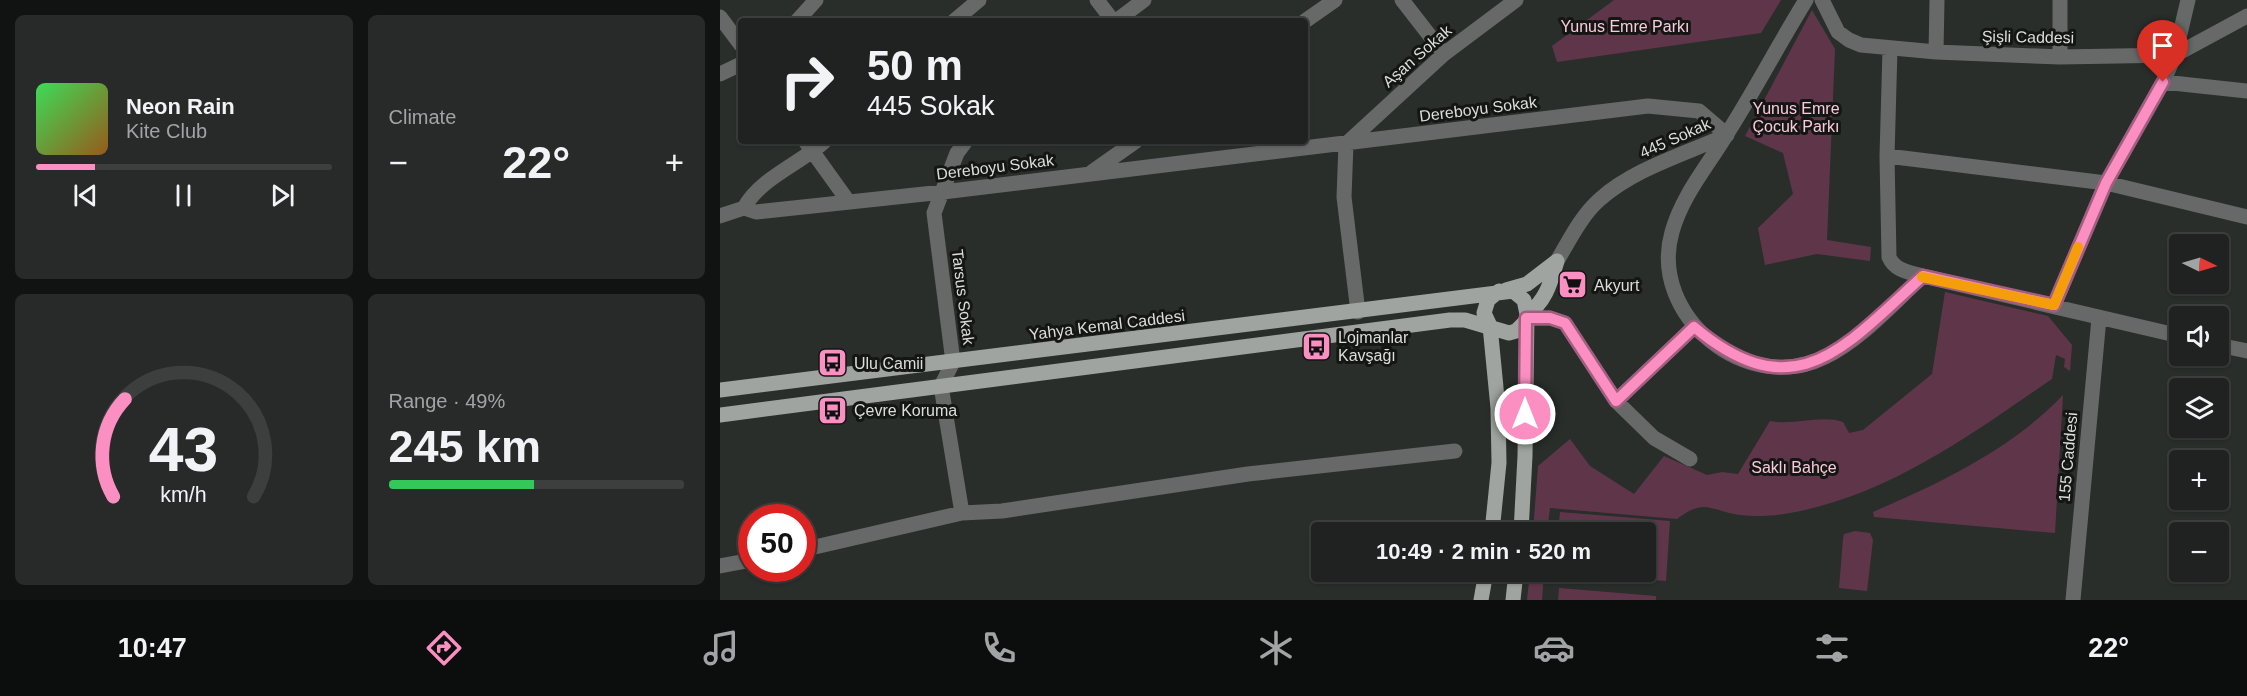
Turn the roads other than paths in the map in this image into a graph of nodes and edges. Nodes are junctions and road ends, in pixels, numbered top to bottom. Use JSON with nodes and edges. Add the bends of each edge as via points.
{"nodes":[{"id":1,"x":816,"y":0,"type":"edge"},
{"id":2,"x":979,"y":0,"type":"edge"},
{"id":3,"x":1097,"y":0,"type":"edge"},
{"id":4,"x":1144,"y":0,"type":"edge"},
{"id":5,"x":1335,"y":0,"type":"edge"},
{"id":6,"x":1402,"y":0,"type":"edge"},
{"id":7,"x":1516,"y":0,"type":"edge"},
{"id":8,"x":1806,"y":0,"type":"edge"},
{"id":9,"x":1822,"y":0,"type":"edge"},
{"id":10,"x":1937,"y":0,"type":"edge"},
{"id":11,"x":2060,"y":0,"type":"edge"},
{"id":12,"x":2188,"y":0,"type":"edge"},
{"id":13,"x":2247,"y":16,"type":"edge"},
{"id":14,"x":720,"y":17,"type":"edge"},
{"id":15,"x":800,"y":18,"type":"edge"},
{"id":16,"x":958,"y":18,"type":"edge"},
{"id":17,"x":1112,"y":18,"type":"edge"},
{"id":18,"x":1118,"y":18,"type":"edge"},
{"id":19,"x":1308,"y":19,"type":"edge"},
{"id":20,"x":738,"y":41,"type":"edge"},
{"id":21,"x":1890,"y":49,"type":"junction"},
{"id":22,"x":1936,"y":52,"type":"junction"},
{"id":23,"x":1444,"y":54,"type":"junction"},
{"id":24,"x":2175,"y":55,"type":"junction"},
{"id":25,"x":2060,"y":57,"type":"junction"},
{"id":26,"x":738,"y":65,"type":"edge"},
{"id":27,"x":720,"y":74,"type":"edge"},
{"id":28,"x":2163,"y":82,"type":"junction"},
{"id":29,"x":2247,"y":91,"type":"edge"},
{"id":30,"x":1726,"y":135,"type":"junction"},
{"id":31,"x":964,"y":144,"type":"edge"},
{"id":32,"x":1132,"y":144,"type":"edge"},
{"id":33,"x":1346,"y":144,"type":"junction"},
{"id":34,"x":808,"y":147,"type":"edge"},
{"id":35,"x":1887,"y":156,"type":"junction"},
{"id":36,"x":1090,"y":174,"type":"junction"},
{"id":37,"x":2106,"y":183,"type":"junction"},
{"id":38,"x":944,"y":192,"type":"junction"},
{"id":39,"x":848,"y":201,"type":"junction"},
{"id":40,"x":744,"y":208,"type":"junction"},
{"id":41,"x":720,"y":216,"type":"edge"},
{"id":42,"x":2247,"y":218,"type":"edge"},
{"id":43,"x":1557,"y":261,"type":"junction"},
{"id":44,"x":1923,"y":276,"type":"junction"},
{"id":45,"x":1502,"y":291,"type":"junction"},
{"id":46,"x":2054,"y":305,"type":"junction"},
{"id":47,"x":1358,"y":312,"type":"junction"},
{"id":48,"x":1526,"y":318,"type":"junction"},
{"id":49,"x":2099,"y":318,"type":"junction"},
{"id":50,"x":1490,"y":326,"type":"junction"},
{"id":51,"x":1694,"y":327,"type":"junction"},
{"id":52,"x":2169,"y":334,"type":"edge"},
{"id":53,"x":2229,"y":347,"type":"edge"},
{"id":54,"x":2247,"y":351,"type":"edge"},
{"id":55,"x":953,"y":362,"type":"junction"},
{"id":56,"x":941,"y":386,"type":"junction"},
{"id":57,"x":720,"y":390,"type":"edge"},
{"id":58,"x":1616,"y":401,"type":"junction"},
{"id":59,"x":720,"y":415,"type":"edge"},
{"id":60,"x":1455,"y":451,"type":"dead end"},
{"id":61,"x":1690,"y":459,"type":"dead end"},
{"id":62,"x":962,"y":513,"type":"junction"},
{"id":63,"x":1493,"y":522,"type":"edge"},
{"id":64,"x":1522,"y":522,"type":"edge"},
{"id":65,"x":816,"y":547,"type":"edge"},
{"id":66,"x":738,"y":563,"type":"edge"},
{"id":67,"x":720,"y":566,"type":"edge"},
{"id":68,"x":1484,"y":582,"type":"edge"},
{"id":69,"x":1515,"y":582,"type":"edge"},
{"id":70,"x":1481,"y":600,"type":"edge"},
{"id":71,"x":1513,"y":600,"type":"edge"},
{"id":72,"x":2073,"y":600,"type":"edge"}],
"edges":[{"from":1,"to":15,"type":"street"},
{"from":2,"to":16,"type":"street"},
{"from":3,"to":17,"type":"street"},
{"from":4,"to":18,"type":"street"},
{"from":5,"to":19,"type":"street"},
{"from":6,"to":23,"type":"street"},
{"from":7,"to":23,"type":"street","name":"Aşan Sokak"},
{"from":8,"to":30,"type":"street","name":"445 Sokak"},
{"from":9,"to":21,"type":"street","name":"Şişli Caddesi","via":[[1838,32],[1861,45]]},
{"from":10,"to":22,"type":"street"},
{"from":11,"to":25,"type":"street"},
{"from":12,"to":24,"type":"street"},
{"from":13,"to":24,"type":"street","name":"Şişli Caddesi"},
{"from":14,"to":20,"type":"street"},
{"from":21,"to":22,"type":"street","name":"Şişli Caddesi"},
{"from":21,"to":35,"type":"street"},
{"from":22,"to":25,"type":"street","name":"Şişli Caddesi"},
{"from":23,"to":33,"type":"street","name":"Aşan Sokak"},
{"from":24,"to":25,"type":"street","name":"Şişli Caddesi"},
{"from":24,"to":28,"type":"street"},
{"from":26,"to":27,"type":"street"},
{"from":28,"to":29,"type":"street"},
{"from":28,"to":37,"type":"street"},
{"from":30,"to":33,"type":"street","name":"Dereboyu Sokak","via":[[1699,111],[1648,106]]},
{"from":30,"to":43,"type":"street","name":"445 Sokak","via":[[1627,179],[1598,201]]},
{"from":30,"to":51,"type":"street","via":[[1683,202],[1672,233],[1672,285]]},
{"from":31,"to":38,"type":"street","name":"Tarsus Sokak"},
{"from":32,"to":36,"type":"street"},
{"from":33,"to":36,"type":"street","name":"Dereboyu Sokak"},
{"from":33,"to":47,"type":"street","via":[[1344,197]]},
{"from":34,"to":39,"type":"street"},
{"from":34,"to":40,"type":"street","via":[[752,193]]},
{"from":35,"to":37,"type":"street"},
{"from":35,"to":44,"type":"street","via":[[1889,257],[1898,269]]},
{"from":36,"to":38,"type":"street","name":"Dereboyu Sokak"},
{"from":37,"to":42,"type":"street"},
{"from":37,"to":46,"type":"street"},
{"from":38,"to":39,"type":"street","name":"Dereboyu Sokak"},
{"from":38,"to":55,"type":"street","name":"Tarsus Sokak","via":[[934,213]]},
{"from":39,"to":40,"type":"street","name":"Dereboyu Sokak","via":[[756,212]]},
{"from":40,"to":41,"type":"street"},
{"from":43,"to":45,"type":"main road","name":"445 Sokak","via":[[1527,284]]},
{"from":43,"to":48,"type":"main road","name":"445 Sokak","via":[[1544,296]]},
{"from":44,"to":46,"type":"street"},
{"from":44,"to":51,"type":"street","via":[[1849,342],[1824,358],[1800,366],[1771,368],[1744,361],[1718,348]]},
{"from":45,"to":47,"type":"main road","name":"Yahya Kemal Caddesi"},
{"from":45,"to":48,"type":"main road","via":[[1513,291],[1524,300]]},
{"from":45,"to":50,"type":"main road","via":[[1485,306]]},
{"from":46,"to":49,"type":"street"},
{"from":47,"to":55,"type":"main road","name":"Yahya Kemal Caddesi"},
{"from":48,"to":50,"type":"main road","via":[[1516,331],[1509,333]]},
{"from":48,"to":58,"type":"street","via":[[1550,318],[1565,323]]},
{"from":48,"to":64,"type":"main road"},
{"from":49,"to":52,"type":"street"},
{"from":49,"to":72,"type":"street","name":"155 Caddesi"},
{"from":50,"to":56,"type":"main road","via":[[1450,320]]},
{"from":50,"to":63,"type":"main road","via":[[1498,408]]},
{"from":51,"to":58,"type":"street"},
{"from":53,"to":54,"type":"street"},
{"from":55,"to":56,"type":"street","name":"Tarsus Sokak"},
{"from":55,"to":57,"type":"main road","name":"Yahya Kemal Caddesi"},
{"from":56,"to":59,"type":"main road"},
{"from":56,"to":62,"type":"street"},
{"from":58,"to":61,"type":"street","via":[[1654,438]]},
{"from":60,"to":62,"type":"street","via":[[1248,474],[1002,511]]},
{"from":62,"to":65,"type":"street"},
{"from":66,"to":67,"type":"street"},
{"from":68,"to":70,"type":"main road"},
{"from":69,"to":71,"type":"main road"}]}
